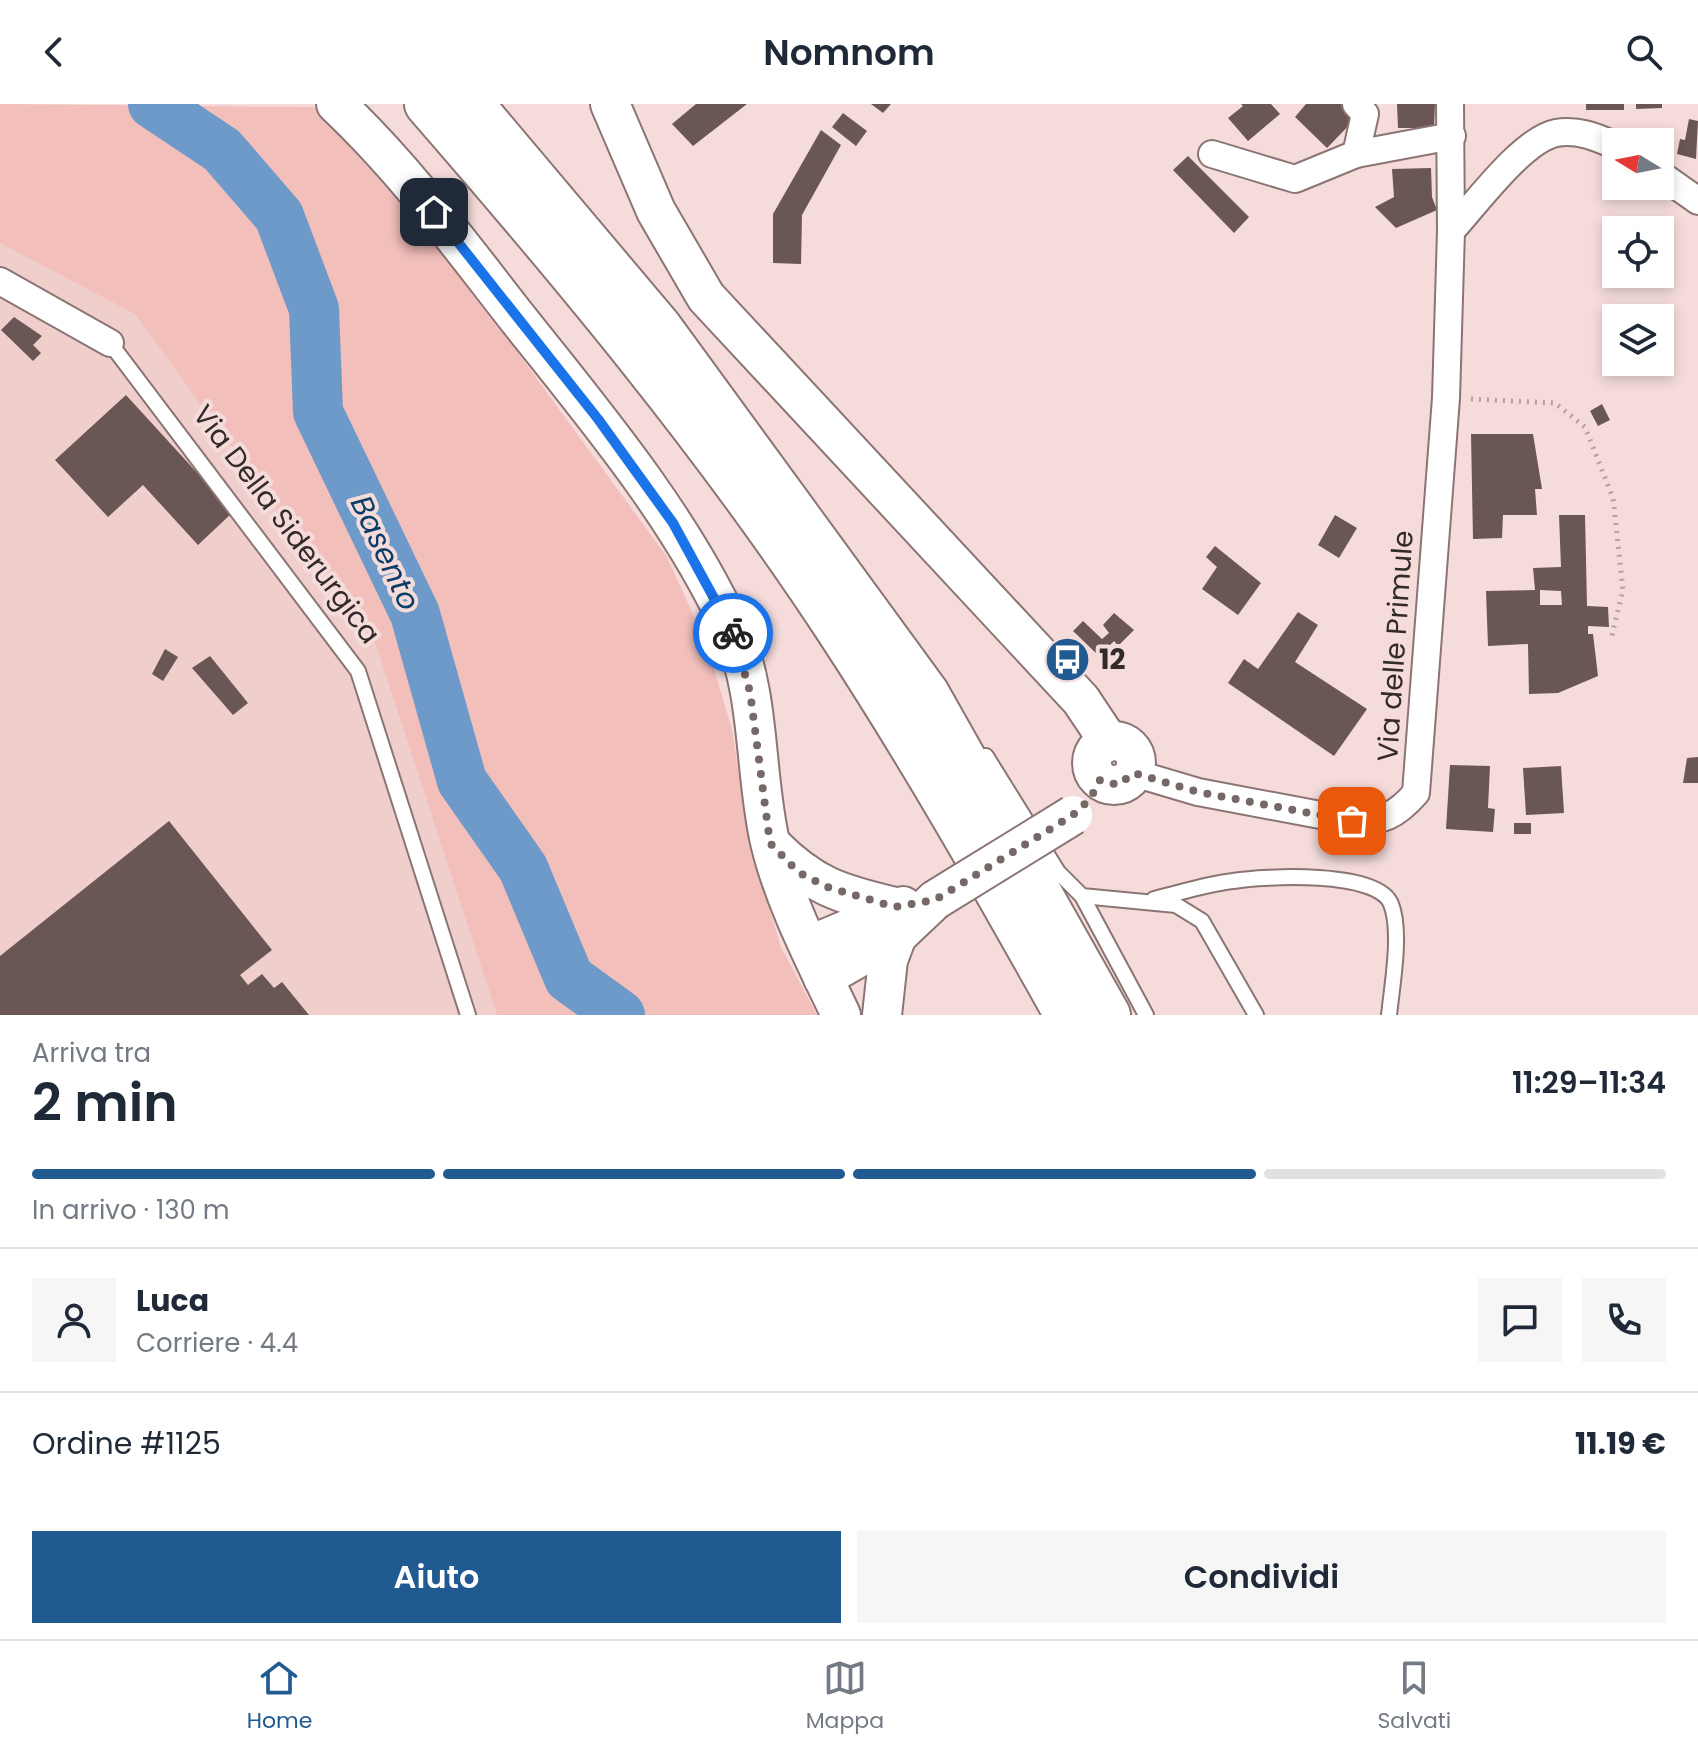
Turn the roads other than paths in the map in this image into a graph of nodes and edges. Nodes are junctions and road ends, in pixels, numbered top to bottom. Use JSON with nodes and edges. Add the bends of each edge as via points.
{"nodes":[{"id":1,"x":336,"y":104,"type":"edge"},
{"id":2,"x":427,"y":104,"type":"edge"},
{"id":3,"x":471,"y":104,"type":"edge"},
{"id":4,"x":502,"y":104,"type":"edge"},
{"id":5,"x":610,"y":104,"type":"edge"},
{"id":6,"x":1356,"y":104,"type":"edge"},
{"id":7,"x":1450,"y":104,"type":"edge"},
{"id":8,"x":1452,"y":136,"type":"junction"},
{"id":9,"x":1602,"y":139,"type":"edge"},
{"id":10,"x":1212,"y":154,"type":"dead end"},
{"id":11,"x":1356,"y":154,"type":"junction"},
{"id":12,"x":1674,"y":184,"type":"edge"},
{"id":13,"x":1698,"y":201,"type":"edge"},
{"id":14,"x":1451,"y":231,"type":"junction"},
{"id":15,"x":0,"y":281,"type":"edge"},
{"id":16,"x":632,"y":293,"type":"junction"},
{"id":17,"x":110,"y":343,"type":"joint"},
{"id":18,"x":831,"y":562,"type":"junction"},
{"id":19,"x":912,"y":647,"type":"dead end"},
{"id":20,"x":979,"y":746,"type":"dead end"},
{"id":21,"x":1117,"y":777,"type":"junction"},
{"id":22,"x":770,"y":843,"type":"junction"},
{"id":23,"x":1082,"y":896,"type":"junction"},
{"id":24,"x":1136,"y":904,"type":"junction"},
{"id":25,"x":896,"y":922,"type":"junction"},
{"id":26,"x":816,"y":961,"type":"junction"},
{"id":27,"x":468,"y":1015,"type":"edge"},
{"id":28,"x":841,"y":1015,"type":"edge"},
{"id":29,"x":882,"y":1015,"type":"edge"},
{"id":30,"x":1067,"y":1015,"type":"edge"},
{"id":31,"x":1108,"y":1015,"type":"edge"},
{"id":32,"x":1146,"y":1015,"type":"edge"},
{"id":33,"x":1256,"y":1015,"type":"edge"},
{"id":34,"x":1389,"y":1015,"type":"edge"}],
"edges":[{"from":1,"to":22,"type":"street","via":[[397,166],[598,419],[673,523],[732,630],[750,692]]},
{"from":2,"to":30,"type":"highway","via":[[664,386],[837,627],[945,798]]},
{"from":3,"to":16,"type":"highway"},
{"from":4,"to":16,"type":"highway","via":[[542,148]]},
{"from":5,"to":21,"type":"street","via":[[656,211],[706,297],[1081,700],[1109,742],[1128,746],[1134,754]]},
{"from":6,"to":11,"type":"street","via":[[1365,114]]},
{"from":7,"to":8,"type":"street","name":"Via delle Primule"},
{"from":8,"to":11,"type":"street"},
{"from":8,"to":14,"type":"street","name":"Via delle Primule"},
{"from":9,"to":14,"type":"street","via":[[1555,133],[1530,146]]},
{"from":10,"to":11,"type":"street","via":[[1295,179]]},
{"from":12,"to":13,"type":"street"},
{"from":14,"to":21,"type":"street","name":"Via delle Primule","via":[[1446,398],[1416,793],[1399,813],[1378,822],[1352,821]]},
{"from":15,"to":17,"type":"street","name":"Via Della Siderurgica"},
{"from":16,"to":18,"type":"highway"},
{"from":17,"to":27,"type":"lane","name":"Via Della Siderurgica","via":[[358,671]]},
{"from":18,"to":19,"type":"lane"},
{"from":18,"to":31,"type":"highway","via":[[927,694]]},
{"from":20,"to":23,"type":"lane","via":[[1058,872]]},
{"from":21,"to":25,"type":"street","bridge":true,"via":[[1073,815]]},
{"from":22,"to":25,"type":"street","via":[[798,872],[864,900]]},
{"from":22,"to":26,"type":"street"},
{"from":23,"to":24,"type":"lane"},
{"from":23,"to":32,"type":"lane"},
{"from":24,"to":33,"type":"lane","via":[[1176,905],[1202,921]]},
{"from":24,"to":34,"type":"lane","via":[[1233,880],[1352,880],[1377,888],[1391,902],[1394,921]]},
{"from":25,"to":26,"type":"street"},
{"from":25,"to":29,"type":"street"},
{"from":26,"to":28,"type":"street"}]}
